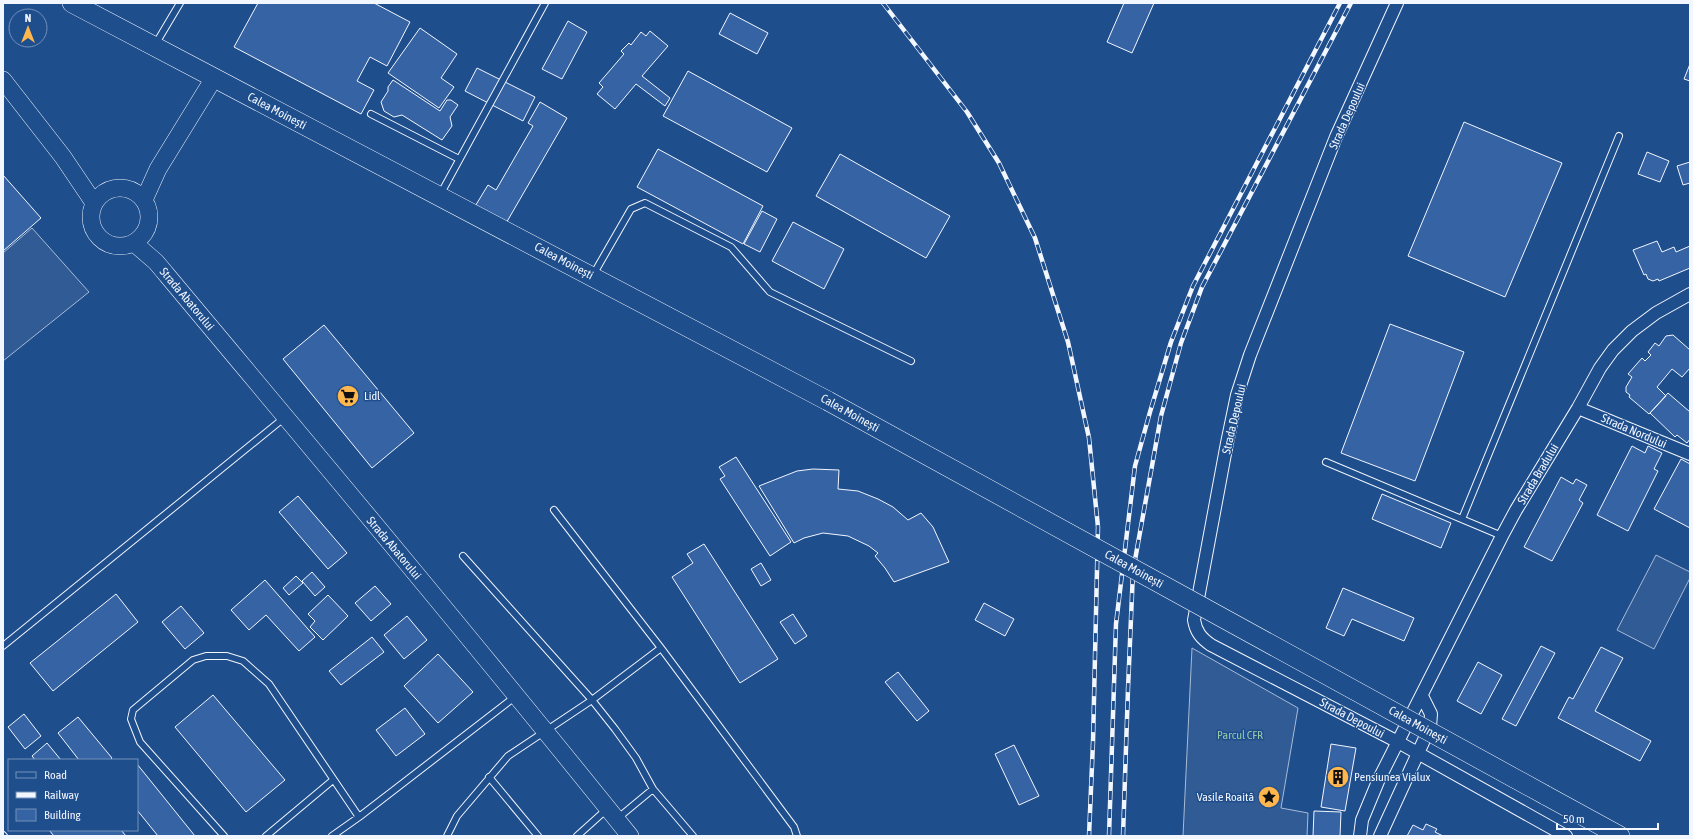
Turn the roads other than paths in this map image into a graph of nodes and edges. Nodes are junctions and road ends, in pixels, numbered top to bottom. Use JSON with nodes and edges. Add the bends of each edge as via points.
{"nodes":[{"id":1,"x":72,"y":3,"type":"edge"},
{"id":2,"x":180,"y":3,"type":"edge"},
{"id":3,"x":545,"y":3,"type":"edge"},
{"id":4,"x":1397,"y":3,"type":"edge"},
{"id":5,"x":154,"y":46,"type":"junction"},
{"id":6,"x":214,"y":78,"type":"junction"},
{"id":7,"x":3,"y":80,"type":"edge"},
{"id":8,"x":371,"y":114,"type":"dead end"},
{"id":9,"x":1619,"y":136,"type":"dead end"},
{"id":10,"x":459,"y":159,"type":"junction"},
{"id":11,"x":138,"y":196,"type":"junction"},
{"id":12,"x":439,"y":196,"type":"junction"},
{"id":13,"x":99,"y":198,"type":"junction"},
{"id":14,"x":139,"y":238,"type":"junction"},
{"id":15,"x":592,"y":276,"type":"junction"},
{"id":16,"x":1690,"y":294,"type":"edge"},
{"id":17,"x":911,"y":361,"type":"dead end"},
{"id":18,"x":1578,"y":408,"type":"junction"},
{"id":19,"x":285,"y":417,"type":"junction"},
{"id":20,"x":1690,"y":454,"type":"edge"},
{"id":21,"x":1326,"y":462,"type":"dead end"},
{"id":22,"x":554,"y":510,"type":"dead end"},
{"id":23,"x":1462,"y":519,"type":"junction"},
{"id":24,"x":1502,"y":536,"type":"junction"},
{"id":25,"x":463,"y":556,"type":"dead end"},
{"id":26,"x":3,"y":646,"type":"edge"},
{"id":27,"x":661,"y":648,"type":"junction"},
{"id":28,"x":1424,"y":692,"type":"junction"},
{"id":29,"x":517,"y":695,"type":"junction"},
{"id":30,"x":592,"y":700,"type":"junction"},
{"id":31,"x":545,"y":731,"type":"junction"},
{"id":32,"x":1398,"y":742,"type":"junction"},
{"id":33,"x":1418,"y":753,"type":"junction"},
{"id":34,"x":489,"y":777,"type":"junction"},
{"id":35,"x":333,"y":780,"type":"junction"},
{"id":36,"x":653,"y":789,"type":"junction"},
{"id":37,"x":612,"y":814,"type":"junction"},
{"id":38,"x":359,"y":817,"type":"junction"},
{"id":39,"x":224,"y":836,"type":"edge"},
{"id":40,"x":266,"y":836,"type":"edge"},
{"id":41,"x":332,"y":836,"type":"edge"},
{"id":42,"x":447,"y":836,"type":"edge"},
{"id":43,"x":538,"y":836,"type":"edge"},
{"id":44,"x":578,"y":836,"type":"edge"},
{"id":45,"x":630,"y":836,"type":"edge"},
{"id":46,"x":693,"y":836,"type":"edge"},
{"id":47,"x":797,"y":836,"type":"edge"},
{"id":48,"x":1360,"y":836,"type":"edge"},
{"id":49,"x":1380,"y":836,"type":"edge"},
{"id":50,"x":1566,"y":836,"type":"edge"},
{"id":51,"x":1620,"y":836,"type":"edge"}],
"edges":[{"from":1,"to":5,"type":"main road","name":"Calea Moinești"},
{"from":2,"to":5,"type":"lane"},
{"from":3,"to":10,"type":"lane"},
{"from":4,"to":32,"type":"street","name":"Strada Depoului","via":[[1336,137],[1250,355],[1237,395],[1194,620],[1201,638],[1211,645]]},
{"from":5,"to":6,"type":"main road","name":"Calea Moinești"},
{"from":6,"to":11,"type":"street","via":[[158,169]]},
{"from":6,"to":12,"type":"main road","name":"Calea Moinești"},
{"from":7,"to":13,"type":"street","via":[[63,157]]},
{"from":8,"to":10,"type":"lane"},
{"from":9,"to":23,"type":"lane"},
{"from":10,"to":12,"type":"lane"},
{"from":11,"to":13,"type":"street","via":[[124,188],[114,188]]},
{"from":11,"to":14,"type":"street","via":[[147,207],[149,221]]},
{"from":12,"to":15,"type":"main road","name":"Calea Moinești"},
{"from":13,"to":14,"type":"street","via":[[90,216],[97,236],[116,246],[126,246]]},
{"from":14,"to":19,"type":"street","name":"Strada Abatorului"},
{"from":15,"to":17,"type":"lane","via":[[631,209],[645,203],[731,247],[770,292]]},
{"from":15,"to":51,"type":"main road","name":"Calea Moinești","bridge":true,"via":[[828,401]]},
{"from":16,"to":18,"type":"street","name":"Strada Bradului","via":[[1656,313],[1627,336],[1600,368]]},
{"from":18,"to":20,"type":"street","name":"Strada Nordului"},
{"from":18,"to":24,"type":"street","name":"Strada Bradului"},
{"from":19,"to":26,"type":"lane"},
{"from":19,"to":29,"type":"street","name":"Strada Abatorului"},
{"from":21,"to":23,"type":"lane"},
{"from":22,"to":27,"type":"lane"},
{"from":23,"to":24,"type":"lane"},
{"from":24,"to":28,"type":"street","name":"Strada Bradului"},
{"from":25,"to":30,"type":"lane"},
{"from":27,"to":30,"type":"lane"},
{"from":27,"to":47,"type":"lane","via":[[794,827]]},
{"from":28,"to":32,"type":"street","name":"Strada Bradului"},
{"from":28,"to":33,"type":"street","via":[[1431,714],[1430,727]]},
{"from":29,"to":31,"type":"street","name":"Strada Abatorului"},
{"from":29,"to":38,"type":"lane"},
{"from":30,"to":31,"type":"lane"},
{"from":30,"to":36,"type":"lane","via":[[620,734]]},
{"from":31,"to":34,"type":"lane","via":[[508,756]]},
{"from":31,"to":37,"type":"street","name":"Strada Abatorului"},
{"from":32,"to":33,"type":"street","name":"Strada Depoului"},
{"from":32,"to":48,"type":"street","name":"Strada Bradului","via":[[1362,820]]},
{"from":33,"to":49,"type":"street"},
{"from":33,"to":50,"type":"street","name":"Strada Depoului"},
{"from":34,"to":42,"type":"lane","via":[[457,816]]},
{"from":34,"to":43,"type":"lane"},
{"from":35,"to":38,"type":"lane"},
{"from":35,"to":39,"type":"lane","via":[[269,684],[243,661],[227,656],[206,656],[193,660],[133,710],[132,719],[140,742]]},
{"from":35,"to":40,"type":"lane"},
{"from":36,"to":37,"type":"lane"},
{"from":36,"to":46,"type":"lane"},
{"from":37,"to":44,"type":"lane"},
{"from":37,"to":45,"type":"street","name":"Strada Abatorului"},
{"from":38,"to":41,"type":"lane"}]}
